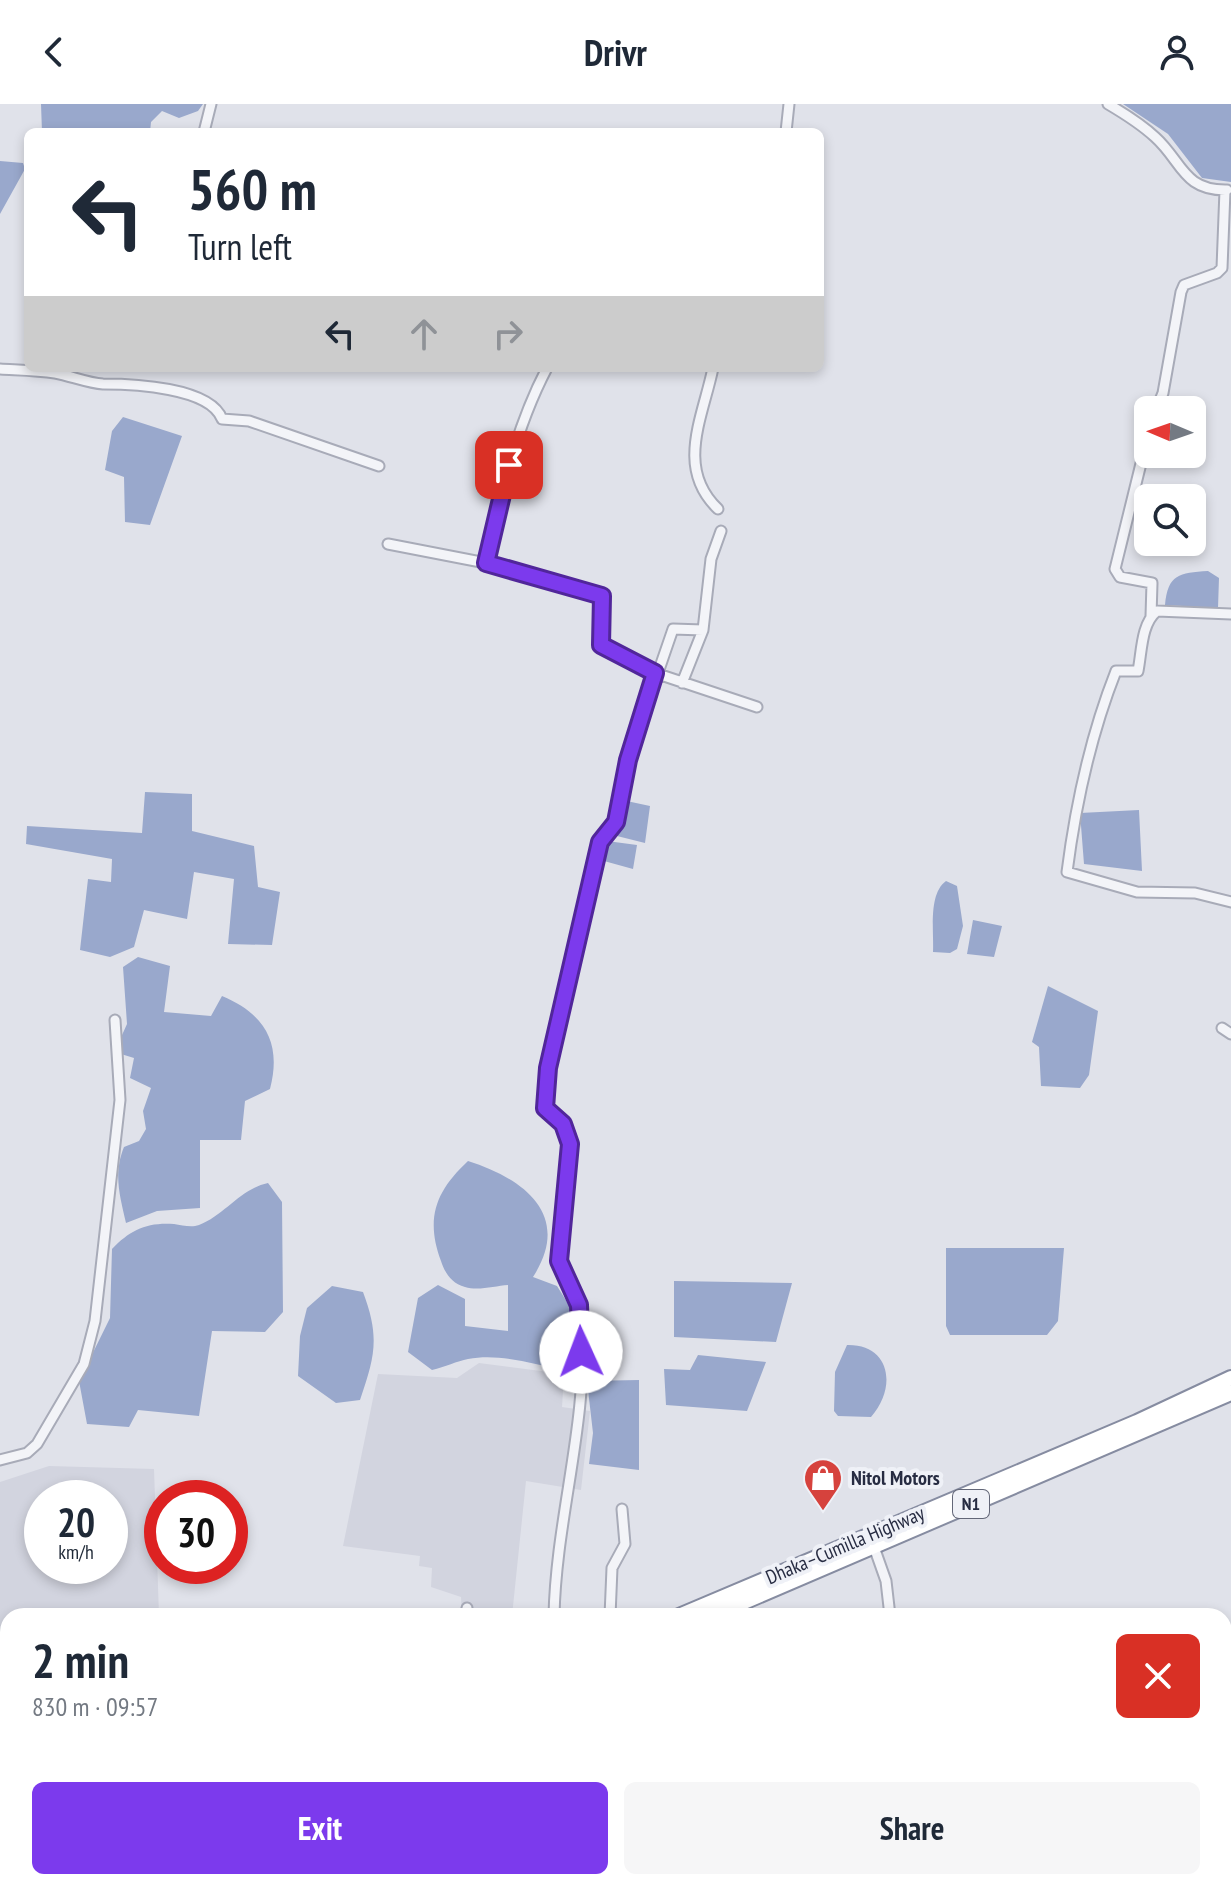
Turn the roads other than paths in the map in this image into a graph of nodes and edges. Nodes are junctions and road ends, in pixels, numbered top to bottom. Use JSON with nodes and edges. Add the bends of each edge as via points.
{"nodes":[{"id":1,"x":211,"y":104,"type":"edge"},
{"id":2,"x":789,"y":104,"type":"edge"},
{"id":3,"x":1108,"y":104,"type":"edge"},
{"id":4,"x":205,"y":128,"type":"edge"},
{"id":5,"x":786,"y":128,"type":"edge"},
{"id":6,"x":1228,"y":190,"type":"edge"},
{"id":7,"x":0,"y":369,"type":"edge"},
{"id":8,"x":24,"y":370,"type":"edge"},
{"id":9,"x":51,"y":372,"type":"edge"},
{"id":10,"x":545,"y":372,"type":"edge"},
{"id":11,"x":712,"y":372,"type":"edge"},
{"id":12,"x":1162,"y":396,"type":"edge"},
{"id":13,"x":379,"y":466,"type":"dead end"},
{"id":14,"x":1140,"y":468,"type":"edge"},
{"id":15,"x":718,"y":509,"type":"dead end"},
{"id":16,"x":721,"y":531,"type":"dead end"},
{"id":17,"x":388,"y":544,"type":"dead end"},
{"id":18,"x":486,"y":563,"type":"junction"},
{"id":19,"x":1231,"y":614,"type":"edge"},
{"id":20,"x":1151,"y":616,"type":"junction"},
{"id":21,"x":703,"y":630,"type":"junction"},
{"id":22,"x":655,"y":673,"type":"junction"},
{"id":23,"x":682,"y":683,"type":"junction"},
{"id":24,"x":757,"y":707,"type":"dead end"},
{"id":25,"x":1231,"y":902,"type":"edge"},
{"id":26,"x":115,"y":1020,"type":"dead end"},
{"id":27,"x":1222,"y":1028,"type":"dead end"},
{"id":28,"x":1231,"y":1034,"type":"edge"},
{"id":29,"x":1231,"y":1378,"type":"edge"},
{"id":30,"x":1231,"y":1393,"type":"edge"},
{"id":31,"x":0,"y":1460,"type":"edge"},
{"id":32,"x":622,"y":1509,"type":"dead end"},
{"id":33,"x":874,"y":1547,"type":"junction"},
{"id":34,"x":554,"y":1608,"type":"edge"},
{"id":35,"x":610,"y":1608,"type":"edge"},
{"id":36,"x":698,"y":1608,"type":"edge"},
{"id":37,"x":730,"y":1608,"type":"edge"},
{"id":38,"x":889,"y":1608,"type":"edge"}],
"edges":[{"from":1,"to":4,"type":"street"},
{"from":2,"to":5,"type":"street"},
{"from":3,"to":6,"type":"street","via":[[1157,139],[1191,182]]},
{"from":6,"to":12,"type":"street","via":[[1222,268],[1190,282],[1181,292]]},
{"from":7,"to":8,"type":"street"},
{"from":9,"to":13,"type":"street","via":[[182,392],[202,399],[222,419],[249,421]]},
{"from":10,"to":18,"type":"street","via":[[501,489]]},
{"from":11,"to":15,"type":"street","via":[[692,453],[700,486]]},
{"from":14,"to":20,"type":"street","via":[[1115,574],[1152,583]]},
{"from":16,"to":21,"type":"street","via":[[711,559]]},
{"from":17,"to":18,"type":"street"},
{"from":18,"to":22,"type":"street","via":[[602,596],[601,645]]},
{"from":19,"to":20,"type":"street","via":[[1157,611]]},
{"from":20,"to":25,"type":"street","via":[[1138,671],[1116,671],[1095,725],[1077,794],[1067,872],[1137,892],[1195,893]]},
{"from":21,"to":22,"type":"street","via":[[673,629]]},
{"from":21,"to":23,"type":"street"},
{"from":22,"to":23,"type":"street"},
{"from":22,"to":34,"type":"street","via":[[628,760],[616,822],[600,842],[548,1068],[545,1108],[563,1124],[570,1144],[559,1261],[582,1325],[578,1431],[558,1550]]},
{"from":23,"to":24,"type":"street"},
{"from":26,"to":31,"type":"street","via":[[120,1100],[90,1349],[37,1444],[27,1453]]},
{"from":27,"to":28,"type":"street"},
{"from":29,"to":36,"type":"highway","name":"Dhaka–Cumilla Highway","number":"N1"},
{"from":30,"to":33,"type":"highway","name":"Dhaka–Cumilla Highway","number":"N1"},
{"from":32,"to":35,"type":"street","via":[[625,1544],[612,1568]]},
{"from":33,"to":37,"type":"highway","name":"Dhaka–Cumilla Highway","number":"N1"},
{"from":33,"to":38,"type":"street"}]}
